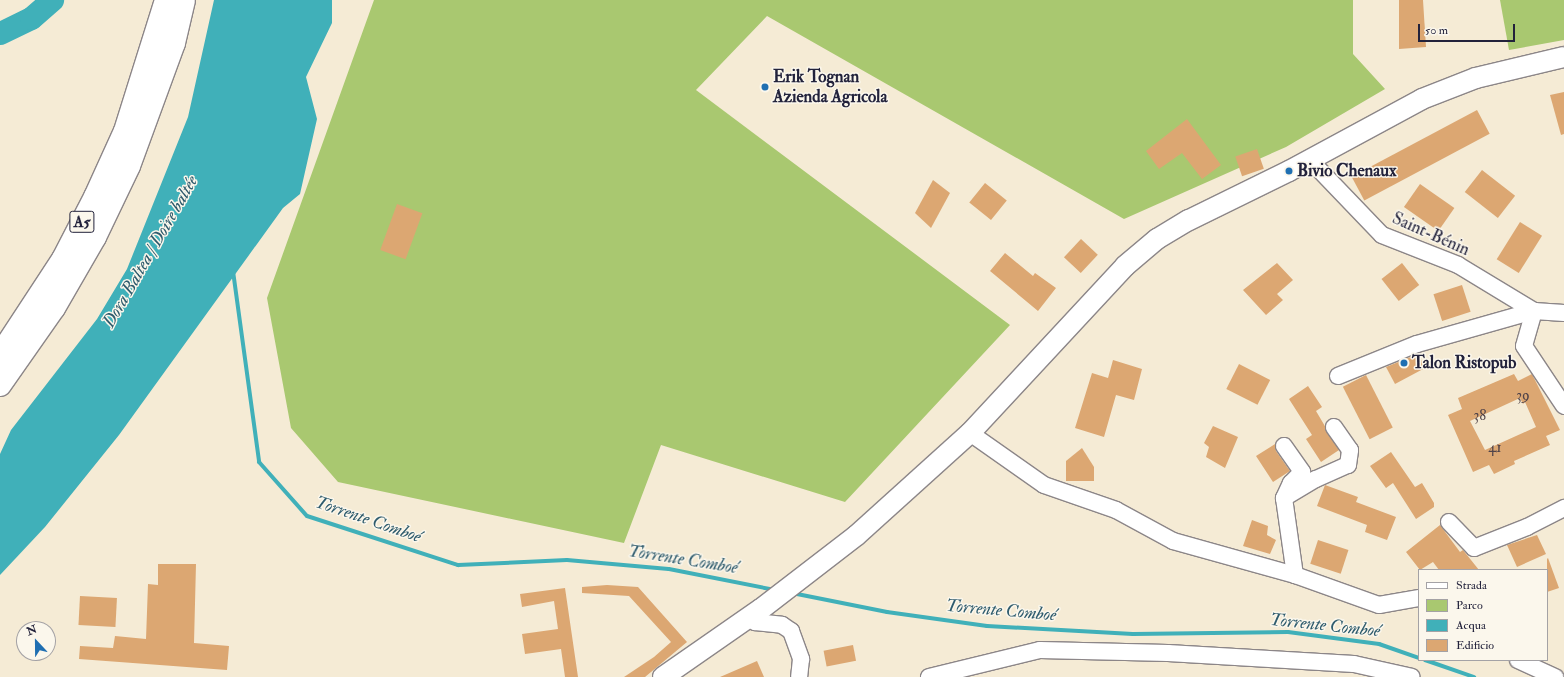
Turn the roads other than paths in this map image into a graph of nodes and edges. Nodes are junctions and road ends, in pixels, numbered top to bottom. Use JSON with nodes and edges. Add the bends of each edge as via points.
{"nodes":[{"id":1,"x":166,"y":0,"type":"edge"},
{"id":2,"x":184,"y":0,"type":"edge"},
{"id":3,"x":1564,"y":57,"type":"edge"},
{"id":4,"x":1309,"y":159,"type":"junction"},
{"id":5,"x":1534,"y":311,"type":"junction"},
{"id":6,"x":1564,"y":313,"type":"edge"},
{"id":7,"x":0,"y":355,"type":"edge"},
{"id":8,"x":1338,"y":376,"type":"dead end"},
{"id":9,"x":0,"y":385,"type":"edge"},
{"id":10,"x":1564,"y":406,"type":"edge"},
{"id":11,"x":1334,"y":426,"type":"dead end"},
{"id":12,"x":970,"y":433,"type":"junction"},
{"id":13,"x":1284,"y":446,"type":"dead end"},
{"id":14,"x":1284,"y":498,"type":"junction"},
{"id":15,"x":1564,"y":508,"type":"edge"},
{"id":16,"x":1449,"y":522,"type":"dead end"},
{"id":17,"x":1294,"y":575,"type":"junction"},
{"id":18,"x":1418,"y":598,"type":"edge"},
{"id":19,"x":755,"y":613,"type":"junction"},
{"id":20,"x":1520,"y":661,"type":"edge"},
{"id":21,"x":663,"y":677,"type":"edge"},
{"id":22,"x":800,"y":677,"type":"edge"},
{"id":23,"x":929,"y":677,"type":"edge"},
{"id":24,"x":1412,"y":677,"type":"edge"},
{"id":25,"x":1555,"y":677,"type":"edge"}],
"edges":[{"from":1,"to":7,"type":"highway","number":"A5","via":[[125,131],[67,252]]},
{"from":2,"to":9,"type":"highway","number":"A5","via":[[174,43],[129,166],[95,237],[54,308]]},
{"from":3,"to":4,"type":"main road","via":[[1476,78],[1422,99]]},
{"from":4,"to":5,"type":"street","name":"Saint-Bénin","via":[[1382,235],[1458,265]]},
{"from":4,"to":12,"type":"main road","via":[[1157,239],[1125,266]]},
{"from":5,"to":6,"type":"street","name":"Saint-Bénin"},
{"from":5,"to":8,"type":"street","name":"Saint-Bénin","via":[[1417,344]]},
{"from":5,"to":10,"type":"street","via":[[1524,346]]},
{"from":11,"to":14,"type":"street","via":[[1350,450],[1348,465],[1316,479]]},
{"from":12,"to":17,"type":"street","via":[[1044,485],[1116,510],[1173,541]]},
{"from":12,"to":19,"type":"main road","via":[[857,535]]},
{"from":13,"to":14,"type":"street","via":[[1302,472],[1291,483]]},
{"from":14,"to":17,"type":"street"},
{"from":15,"to":16,"type":"street","via":[[1527,527],[1474,548]]},
{"from":17,"to":18,"type":"street","via":[[1379,605]]},
{"from":19,"to":21,"type":"main road"},
{"from":19,"to":22,"type":"street","via":[[755,622],[782,624],[791,631],[801,659]]},
{"from":20,"to":25,"type":"street"},
{"from":23,"to":24,"type":"street","via":[[1040,650],[1168,653],[1354,664]]}]}
